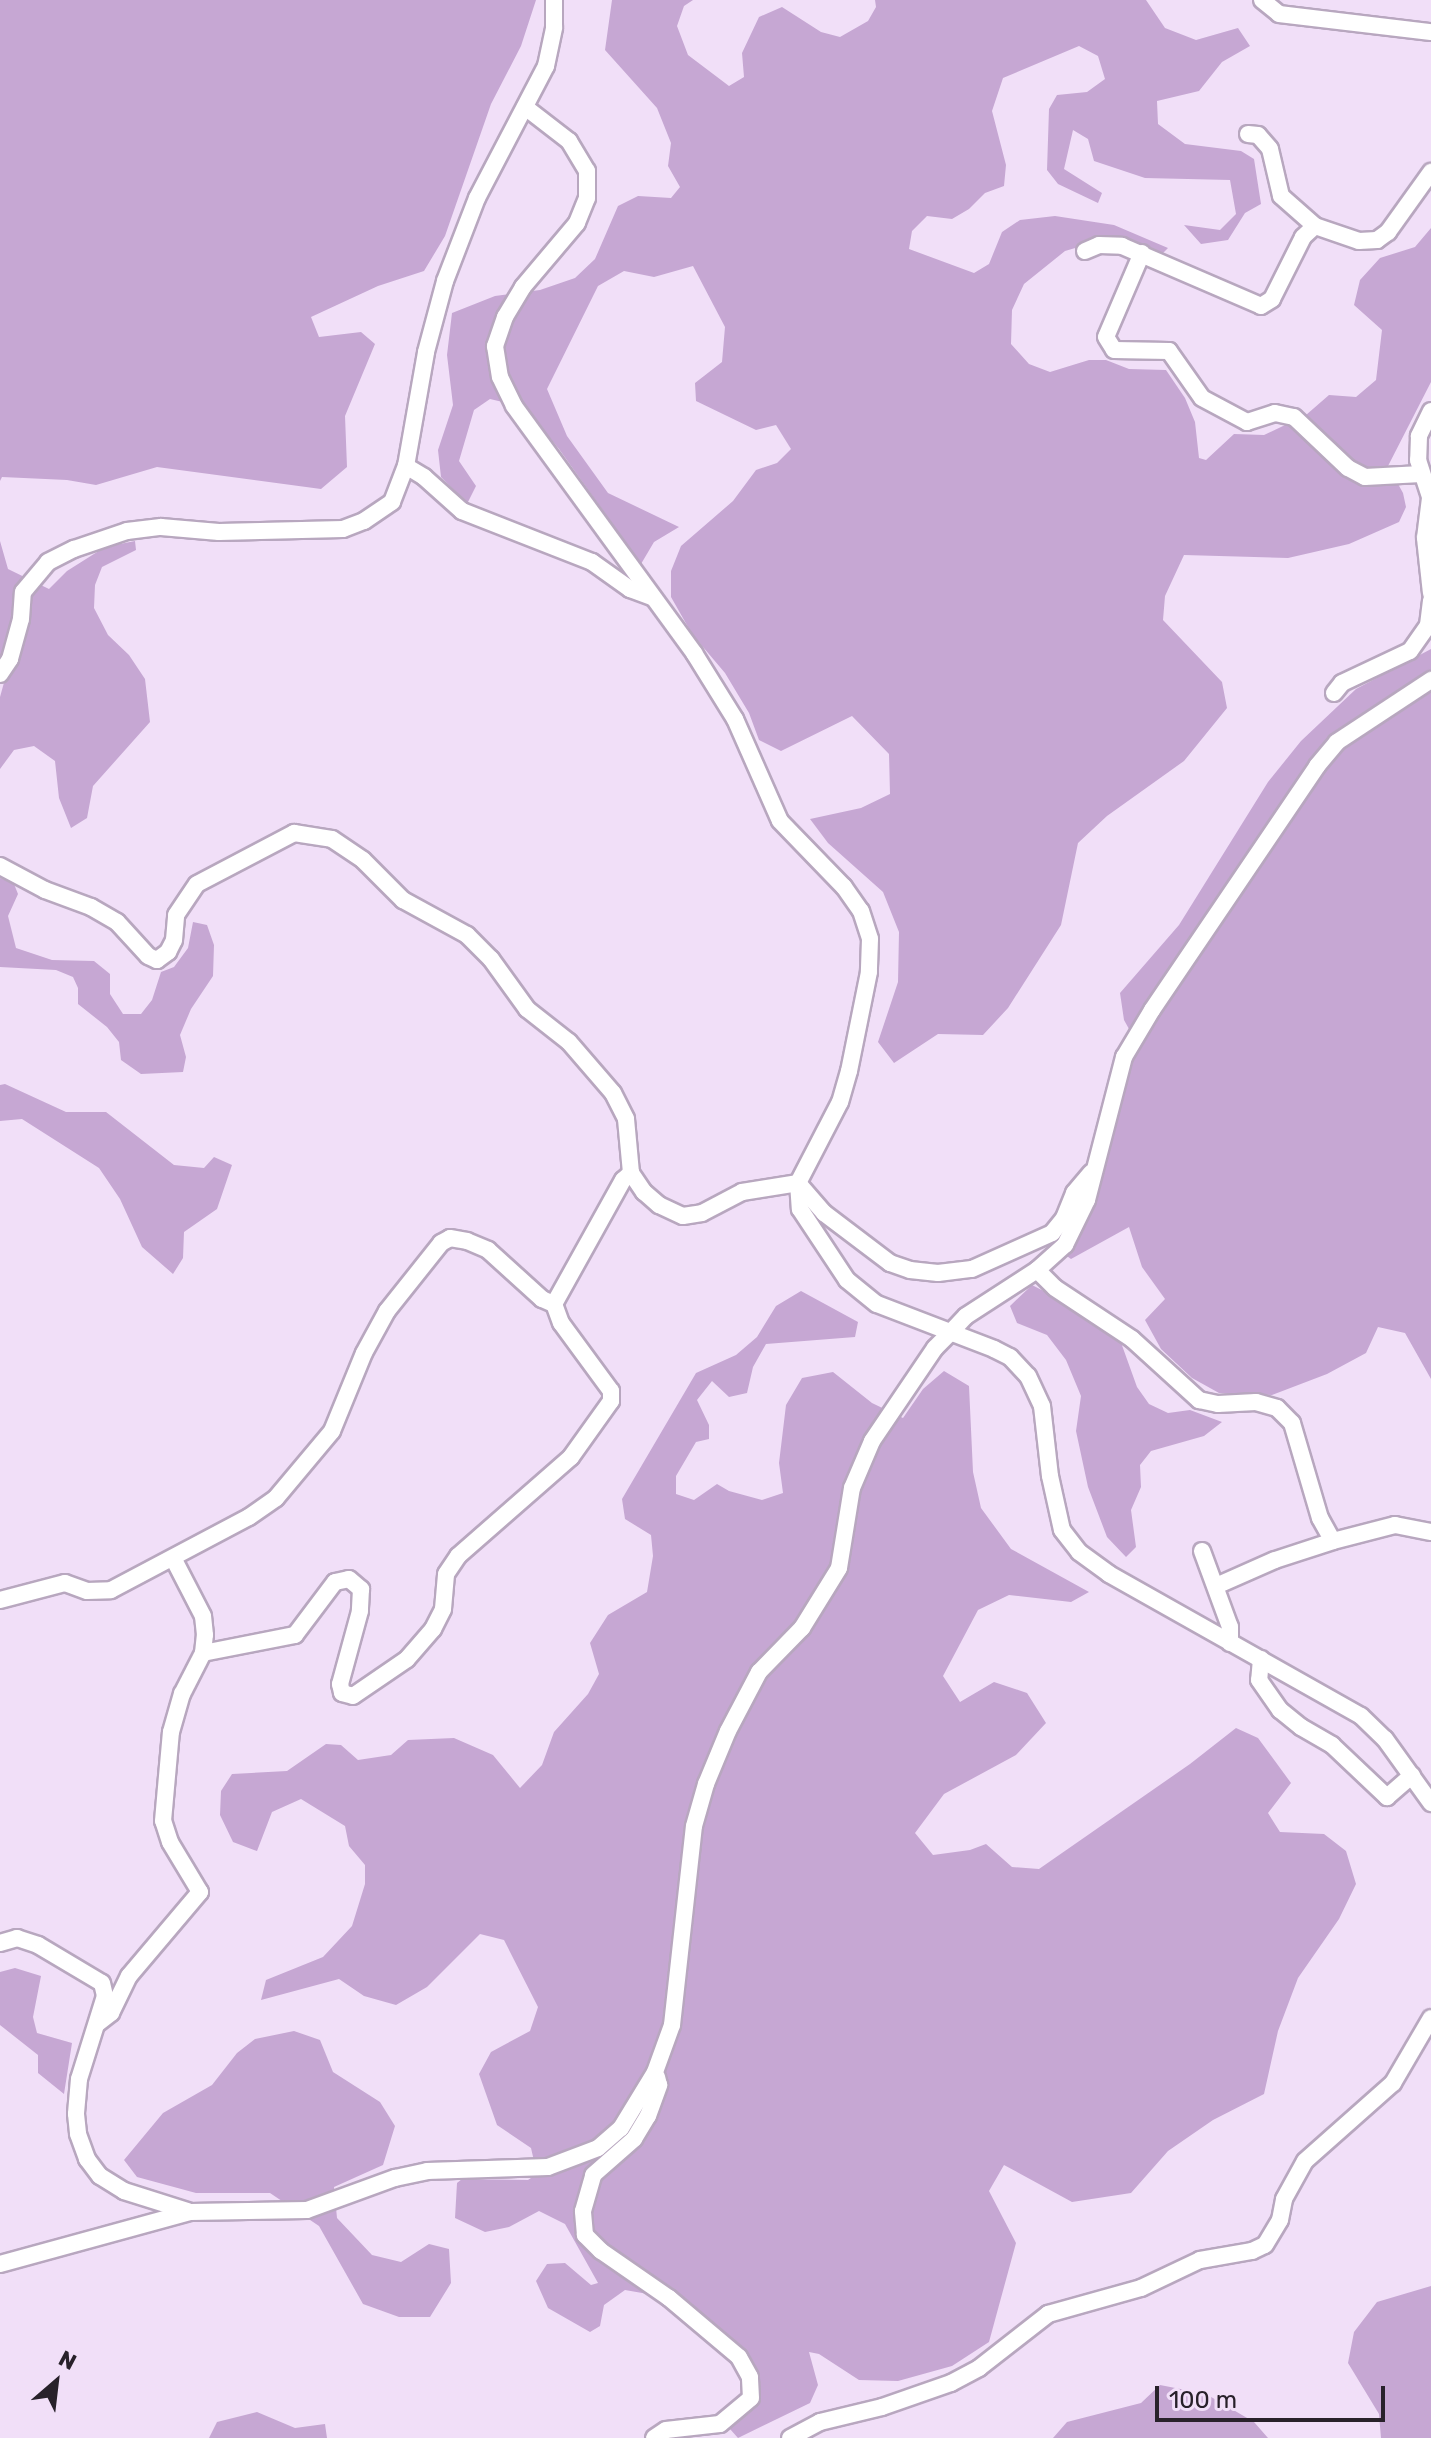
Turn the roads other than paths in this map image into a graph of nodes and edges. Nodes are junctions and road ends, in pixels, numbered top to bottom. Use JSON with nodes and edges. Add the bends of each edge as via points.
{"nodes":[{"id":1,"x":554,"y":0,"type":"edge"},
{"id":2,"x":1262,"y":0,"type":"edge"},
{"id":3,"x":1431,"y":32,"type":"edge"},
{"id":4,"x":525,"y":107,"type":"junction"},
{"id":5,"x":1248,"y":134,"type":"dead end"},
{"id":6,"x":1431,"y":172,"type":"edge"},
{"id":7,"x":1315,"y":226,"type":"junction"},
{"id":8,"x":1085,"y":251,"type":"dead end"},
{"id":9,"x":1142,"y":253,"type":"junction"},
{"id":10,"x":1431,"y":411,"type":"edge"},
{"id":11,"x":406,"y":466,"type":"junction"},
{"id":12,"x":1421,"y":474,"type":"junction"},
{"id":13,"x":1431,"y":593,"type":"edge"},
{"id":14,"x":652,"y":597,"type":"junction"},
{"id":15,"x":1431,"y":600,"type":"edge"},
{"id":16,"x":0,"y":674,"type":"edge"},
{"id":17,"x":1431,"y":680,"type":"edge"},
{"id":18,"x":1334,"y":693,"type":"dead end"},
{"id":19,"x":0,"y":866,"type":"edge"},
{"id":20,"x":1094,"y":1169,"type":"junction"},
{"id":21,"x":631,"y":1173,"type":"junction"},
{"id":22,"x":798,"y":1183,"type":"junction"},
{"id":23,"x":1037,"y":1270,"type":"junction"},
{"id":24,"x":554,"y":1304,"type":"junction"},
{"id":25,"x":950,"y":1333,"type":"junction"},
{"id":26,"x":1431,"y":1532,"type":"edge"},
{"id":27,"x":1333,"y":1541,"type":"junction"},
{"id":28,"x":1202,"y":1551,"type":"dead end"},
{"id":29,"x":173,"y":1558,"type":"junction"},
{"id":30,"x":1216,"y":1586,"type":"junction"},
{"id":31,"x":0,"y":1600,"type":"edge"},
{"id":32,"x":1230,"y":1643,"type":"junction"},
{"id":33,"x":203,"y":1653,"type":"junction"},
{"id":34,"x":1261,"y":1659,"type":"junction"},
{"id":35,"x":1412,"y":1775,"type":"junction"},
{"id":36,"x":1431,"y":1803,"type":"edge"},
{"id":37,"x":0,"y":1943,"type":"edge"},
{"id":38,"x":1431,"y":2018,"type":"edge"},
{"id":39,"x":97,"y":2024,"type":"junction"},
{"id":40,"x":655,"y":2072,"type":"junction"},
{"id":41,"x":190,"y":2212,"type":"junction"},
{"id":42,"x":0,"y":2264,"type":"edge"},
{"id":43,"x":656,"y":2438,"type":"edge"},
{"id":44,"x":790,"y":2438,"type":"edge"}],
"edges":[{"from":1,"to":4,"type":"street","via":[[546,66]]},
{"from":2,"to":3,"type":"street","via":[[1279,14]]},
{"from":4,"to":11,"type":"street","via":[[477,198],[445,281]]},
{"from":4,"to":14,"type":"street","via":[[569,141],[587,171],[587,198],[577,223],[505,317],[495,346],[500,377],[514,406]]},
{"from":5,"to":7,"type":"street","via":[[1258,135],[1270,149],[1281,196]]},
{"from":6,"to":7,"type":"street","via":[[1377,240],[1359,241]]},
{"from":7,"to":9,"type":"street","via":[[1303,237],[1272,299],[1261,306]]},
{"from":8,"to":9,"type":"street","via":[[1099,245]]},
{"from":9,"to":12,"type":"street","via":[[1106,337],[1114,350],[1169,351],[1202,398],[1247,422],[1275,413],[1294,417],[1348,468],[1365,477]]},
{"from":10,"to":12,"type":"street","via":[[1419,436]]},
{"from":11,"to":14,"type":"street","via":[[462,511],[592,562],[630,589]]},
{"from":11,"to":16,"type":"street","via":[[392,502],[343,529],[219,532],[161,527],[127,531],[48,562],[23,592],[10,659]]},
{"from":12,"to":13,"type":"street","via":[[1430,498],[1425,538]]},
{"from":14,"to":22,"type":"street","via":[[735,719],[780,821],[844,887],[861,911],[870,939],[869,972],[846,1082]]},
{"from":15,"to":18,"type":"street","via":[[1428,625],[1410,651],[1342,683]]},
{"from":17,"to":20,"type":"street","via":[[1337,742],[1317,766],[1124,1057]]},
{"from":19,"to":21,"type":"street","via":[[117,922],[157,960],[168,952],[176,915],[197,884],[294,833],[332,839],[363,860],[403,900],[467,935],[527,1009],[569,1042],[613,1093],[626,1119]]},
{"from":20,"to":22,"type":"street","via":[[1052,1233],[972,1269],[938,1273],[890,1263],[824,1213]]},
{"from":20,"to":23,"type":"street","via":[[1078,1224],[1065,1245]]},
{"from":21,"to":22,"type":"street","via":[[659,1205],[683,1216],[702,1213],[742,1192]]},
{"from":21,"to":24,"type":"street"},
{"from":22,"to":25,"type":"street","via":[[800,1209],[847,1280],[877,1304]]},
{"from":23,"to":25,"type":"street","via":[[966,1316]]},
{"from":23,"to":27,"type":"street","via":[[1132,1339],[1199,1400],[1277,1408],[1292,1423],[1320,1518]]},
{"from":24,"to":29,"type":"street","via":[[488,1250],[450,1238],[441,1243],[387,1311],[332,1431],[276,1498]]},
{"from":24,"to":33,"type":"street","via":[[561,1323],[611,1391],[611,1401],[571,1457],[458,1556],[446,1574],[438,1619],[407,1659],[353,1696],[342,1693],[360,1611],[361,1589],[349,1579],[335,1582],[295,1635]]},
{"from":25,"to":32,"type":"street","via":[[1010,1357],[1028,1376],[1042,1406],[1062,1530],[1079,1552]]},
{"from":25,"to":40,"type":"street","via":[[868,1450],[852,1488],[839,1568],[802,1628],[759,1672],[706,1784],[694,1826],[672,2025]]},
{"from":26,"to":27,"type":"street","via":[[1395,1525]]},
{"from":27,"to":30,"type":"street"},
{"from":28,"to":30,"type":"street"},
{"from":29,"to":31,"type":"street","via":[[111,1590],[87,1591],[65,1583]]},
{"from":29,"to":33,"type":"street","via":[[203,1616]]},
{"from":30,"to":32,"type":"street"},
{"from":32,"to":34,"type":"street"},
{"from":33,"to":39,"type":"street","via":[[182,1694],[171,1732],[163,1821],[200,1892],[129,1976],[111,2013]]},
{"from":34,"to":35,"type":"street","via":[[1361,1716]]},
{"from":34,"to":35,"type":"street","via":[[1259,1680],[1280,1710],[1332,1745],[1387,1797]]},
{"from":35,"to":36,"type":"street"},
{"from":37,"to":39,"type":"street","via":[[17,1938],[38,1945],[102,1983],[105,1996]]},
{"from":38,"to":44,"type":"street","via":[[1393,2083],[1305,2161],[1265,2245],[1200,2260],[1141,2288],[1048,2314],[979,2368],[951,2383],[820,2422]]},
{"from":39,"to":41,"type":"street","via":[[79,2079],[76,2114],[87,2159],[100,2176],[124,2191]]},
{"from":40,"to":41,"type":"street","via":[[621,2128],[598,2148],[571,2161],[514,2170],[427,2171],[307,2210]]},
{"from":40,"to":43,"type":"street","via":[[659,2085],[634,2139],[593,2175],[583,2211],[585,2235],[739,2357],[750,2377],[751,2398],[720,2424],[666,2430]]},
{"from":41,"to":42,"type":"street"}]}
